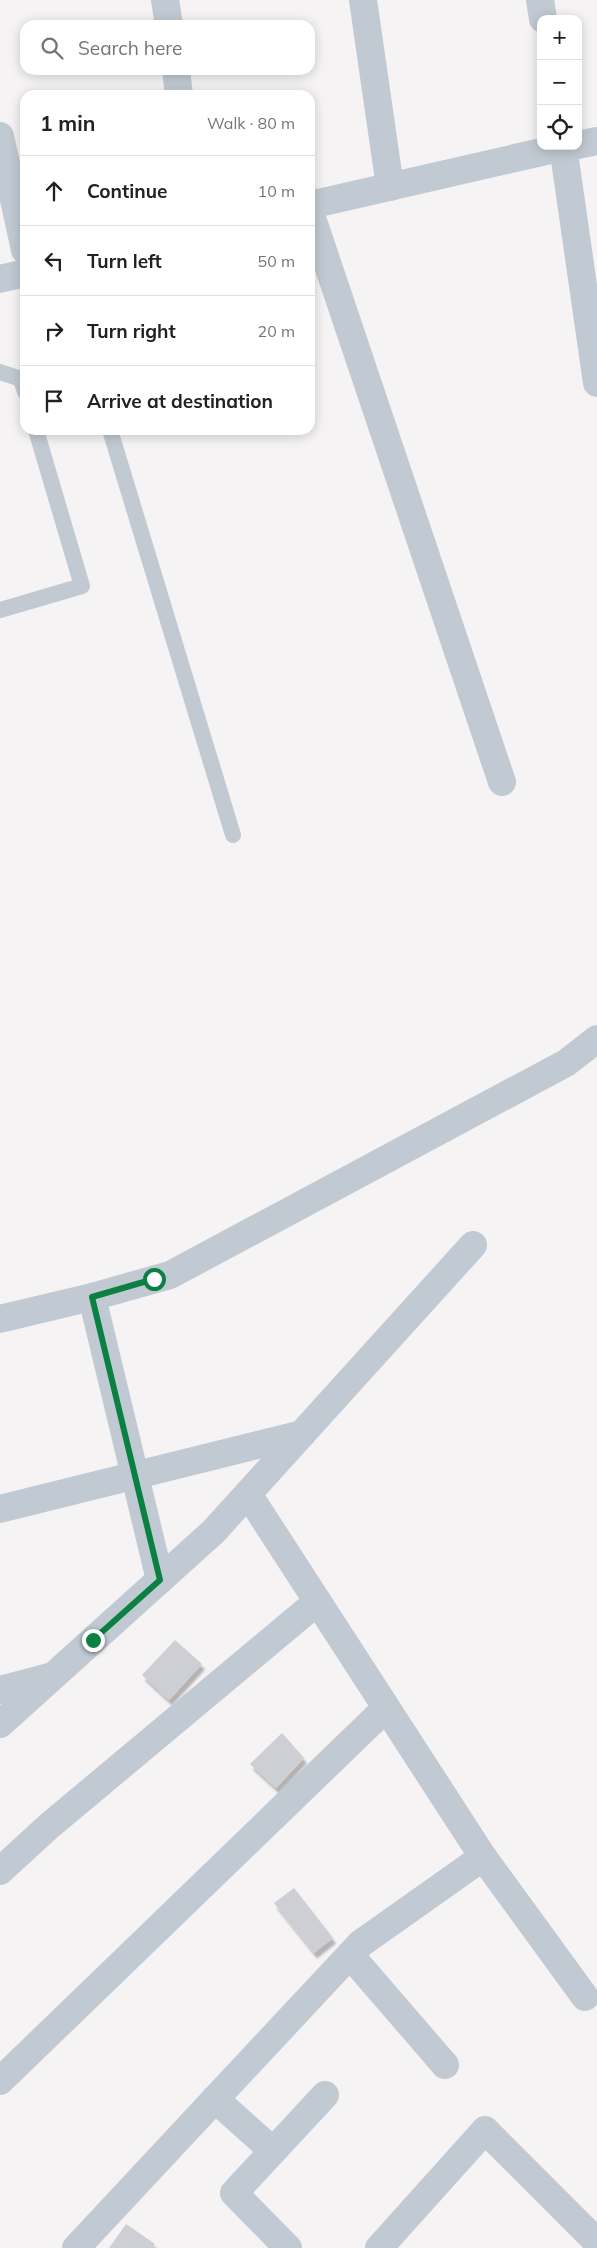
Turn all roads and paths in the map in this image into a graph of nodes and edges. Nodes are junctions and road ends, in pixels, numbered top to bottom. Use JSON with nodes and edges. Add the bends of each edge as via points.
{"nodes":[{"id":1,"x":165,"y":0,"type":"edge"},
{"id":2,"x":363,"y":0,"type":"edge"},
{"id":3,"x":540,"y":0,"type":"edge"},
{"id":4,"x":542,"y":15,"type":"edge"},
{"id":5,"x":168,"y":20,"type":"edge"},
{"id":6,"x":177,"y":75,"type":"edge"},
{"id":7,"x":178,"y":90,"type":"edge"},
{"id":8,"x":0,"y":136,"type":"edge"},
{"id":9,"x":597,"y":141,"type":"edge"},
{"id":10,"x":582,"y":144,"type":"edge"},
{"id":11,"x":551,"y":150,"type":"edge"},
{"id":12,"x":568,"y":150,"type":"edge"},
{"id":13,"x":390,"y":187,"type":"junction"},
{"id":14,"x":315,"y":203,"type":"edge"},
{"id":15,"x":20,"y":227,"type":"edge"},
{"id":16,"x":315,"y":227,"type":"edge"},
{"id":17,"x":20,"y":273,"type":"edge"},
{"id":18,"x":0,"y":278,"type":"edge"},
{"id":19,"x":0,"y":372,"type":"edge"},
{"id":20,"x":20,"y":379,"type":"edge"},
{"id":21,"x":597,"y":383,"type":"edge"},
{"id":22,"x":37,"y":435,"type":"edge"},
{"id":23,"x":112,"y":435,"type":"edge"},
{"id":24,"x":0,"y":610,"type":"edge"},
{"id":25,"x":502,"y":782,"type":"dead end"},
{"id":26,"x":233,"y":835,"type":"dead end"},
{"id":27,"x":597,"y":1039,"type":"edge"},
{"id":28,"x":473,"y":1245,"type":"dead end"},
{"id":29,"x":92,"y":1297,"type":"junction"},
{"id":30,"x":0,"y":1318,"type":"edge"},
{"id":31,"x":302,"y":1434,"type":"junction"},
{"id":32,"x":135,"y":1475,"type":"junction"},
{"id":33,"x":248,"y":1494,"type":"junction"},
{"id":34,"x":0,"y":1509,"type":"edge"},
{"id":35,"x":160,"y":1580,"type":"junction"},
{"id":36,"x":318,"y":1602,"type":"junction"},
{"id":37,"x":53,"y":1676,"type":"junction"},
{"id":38,"x":0,"y":1690,"type":"edge"},
{"id":39,"x":386,"y":1708,"type":"junction"},
{"id":40,"x":0,"y":1724,"type":"edge"},
{"id":41,"x":483,"y":1857,"type":"junction"},
{"id":42,"x":0,"y":1871,"type":"edge"},
{"id":43,"x":350,"y":1955,"type":"junction"},
{"id":44,"x":585,"y":1997,"type":"dead end"},
{"id":45,"x":445,"y":2065,"type":"dead end"},
{"id":46,"x":0,"y":2081,"type":"edge"},
{"id":47,"x":325,"y":2095,"type":"dead end"},
{"id":48,"x":215,"y":2099,"type":"junction"},
{"id":49,"x":273,"y":2151,"type":"junction"},
{"id":50,"x":597,"y":2242,"type":"edge"},
{"id":51,"x":76,"y":2248,"type":"edge"},
{"id":52,"x":288,"y":2248,"type":"edge"},
{"id":53,"x":379,"y":2248,"type":"edge"}],
"edges":[{"from":1,"to":5,"type":"street"},
{"from":2,"to":13,"type":"street"},
{"from":3,"to":4,"type":"street"},
{"from":6,"to":7,"type":"street"},
{"from":8,"to":15,"type":"street"},
{"from":9,"to":10,"type":"street"},
{"from":11,"to":13,"type":"street"},
{"from":12,"to":21,"type":"street"},
{"from":13,"to":14,"type":"street"},
{"from":16,"to":25,"type":"street"},
{"from":17,"to":18,"type":"street"},
{"from":19,"to":20,"type":"lane"},
{"from":22,"to":24,"type":"lane","via":[[82,586]]},
{"from":23,"to":26,"type":"lane"},
{"from":27,"to":29,"type":"street","via":[[566,1063],[170,1275]]},
{"from":28,"to":31,"type":"street"},
{"from":29,"to":30,"type":"street"},
{"from":29,"to":32,"type":"street"},
{"from":31,"to":32,"type":"street"},
{"from":31,"to":33,"type":"street"},
{"from":32,"to":34,"type":"street"},
{"from":32,"to":35,"type":"street"},
{"from":33,"to":35,"type":"street","via":[[214,1531]]},
{"from":33,"to":36,"type":"street"},
{"from":35,"to":37,"type":"street"},
{"from":36,"to":39,"type":"street"},
{"from":36,"to":42,"type":"street","via":[[49,1826]]},
{"from":37,"to":38,"type":"street"},
{"from":37,"to":40,"type":"street"},
{"from":39,"to":41,"type":"street"},
{"from":39,"to":46,"type":"street"},
{"from":41,"to":43,"type":"street","via":[[360,1944]]},
{"from":41,"to":44,"type":"street"},
{"from":43,"to":45,"type":"street"},
{"from":43,"to":48,"type":"street"},
{"from":47,"to":49,"type":"street"},
{"from":48,"to":49,"type":"street"},
{"from":48,"to":51,"type":"street"},
{"from":49,"to":52,"type":"street","via":[[234,2193]]},
{"from":50,"to":53,"type":"street","via":[[485,2130]]}]}
